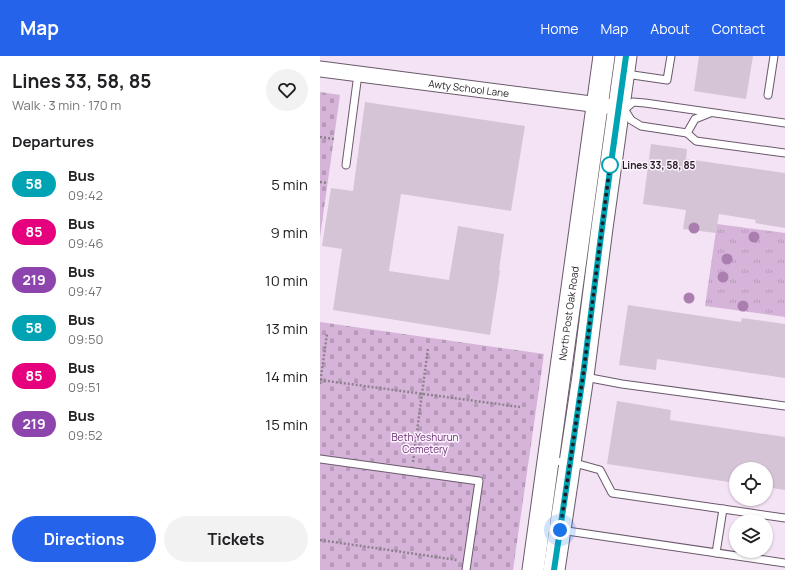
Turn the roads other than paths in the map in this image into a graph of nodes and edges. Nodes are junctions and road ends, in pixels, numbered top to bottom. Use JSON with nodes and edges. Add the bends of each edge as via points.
{"nodes":[{"id":1,"x":604,"y":56,"type":"edge"},
{"id":2,"x":671,"y":56,"type":"edge"},
{"id":3,"x":774,"y":56,"type":"edge"},
{"id":4,"x":624,"y":65,"type":"edge"},
{"id":5,"x":320,"y":69,"type":"edge"},
{"id":6,"x":358,"y":74,"type":"junction"},
{"id":7,"x":768,"y":95,"type":"dead end"},
{"id":8,"x":597,"y":106,"type":"junction"},
{"id":9,"x":621,"y":108,"type":"junction"},
{"id":10,"x":711,"y":113,"type":"junction"},
{"id":11,"x":785,"y":123,"type":"edge"},
{"id":12,"x":687,"y":132,"type":"junction"},
{"id":13,"x":785,"y":153,"type":"edge"},
{"id":14,"x":346,"y":165,"type":"dead end"},
{"id":15,"x":583,"y":376,"type":"junction"},
{"id":16,"x":785,"y":406,"type":"edge"},
{"id":17,"x":320,"y":459,"type":"edge"},
{"id":18,"x":548,"y":460,"type":"junction"},
{"id":19,"x":570,"y":463,"type":"junction"},
{"id":20,"x":723,"y":509,"type":"junction"},
{"id":21,"x":785,"y":518,"type":"edge"},
{"id":22,"x":539,"y":527,"type":"junction"},
{"id":23,"x":560,"y":530,"type":"junction"},
{"id":24,"x":716,"y":553,"type":"junction"},
{"id":25,"x":785,"y":563,"type":"edge"},
{"id":26,"x":466,"y":570,"type":"edge"},
{"id":27,"x":533,"y":570,"type":"edge"},
{"id":28,"x":554,"y":570,"type":"edge"}],
"edges":[{"from":1,"to":8,"type":"main road","name":"North Post Oak Road"},
{"from":2,"to":4,"type":"lane","via":[[667,80]]},
{"from":3,"to":7,"type":"lane"},
{"from":4,"to":9,"type":"main road"},
{"from":5,"to":6,"type":"street","name":"Awty School Lane"},
{"from":6,"to":8,"type":"street","name":"Awty School Lane"},
{"from":6,"to":14,"type":"lane"},
{"from":8,"to":9,"type":"street","name":"Awty School Lane"},
{"from":8,"to":18,"type":"main road","name":"North Post Oak Road"},
{"from":9,"to":10,"type":"lane","via":[[633,102]]},
{"from":9,"to":12,"type":"lane","via":[[631,120],[641,126]]},
{"from":9,"to":15,"type":"main road"},
{"from":10,"to":11,"type":"lane"},
{"from":10,"to":12,"type":"lane","via":[[695,119]]},
{"from":12,"to":13,"type":"lane","via":[[696,140]]},
{"from":15,"to":16,"type":"lane","via":[[622,384]]},
{"from":15,"to":19,"type":"main road"},
{"from":17,"to":26,"type":"lane","via":[[479,481]]},
{"from":18,"to":19,"type":"lane"},
{"from":18,"to":22,"type":"main road","name":"North Post Oak Road"},
{"from":19,"to":20,"type":"lane","via":[[600,470],[612,492]]},
{"from":19,"to":23,"type":"main road"},
{"from":20,"to":21,"type":"lane"},
{"from":20,"to":24,"type":"lane"},
{"from":22,"to":23,"type":"lane"},
{"from":22,"to":27,"type":"main road","name":"North Post Oak Road"},
{"from":23,"to":24,"type":"lane"},
{"from":23,"to":28,"type":"main road"},
{"from":24,"to":25,"type":"lane"}]}
